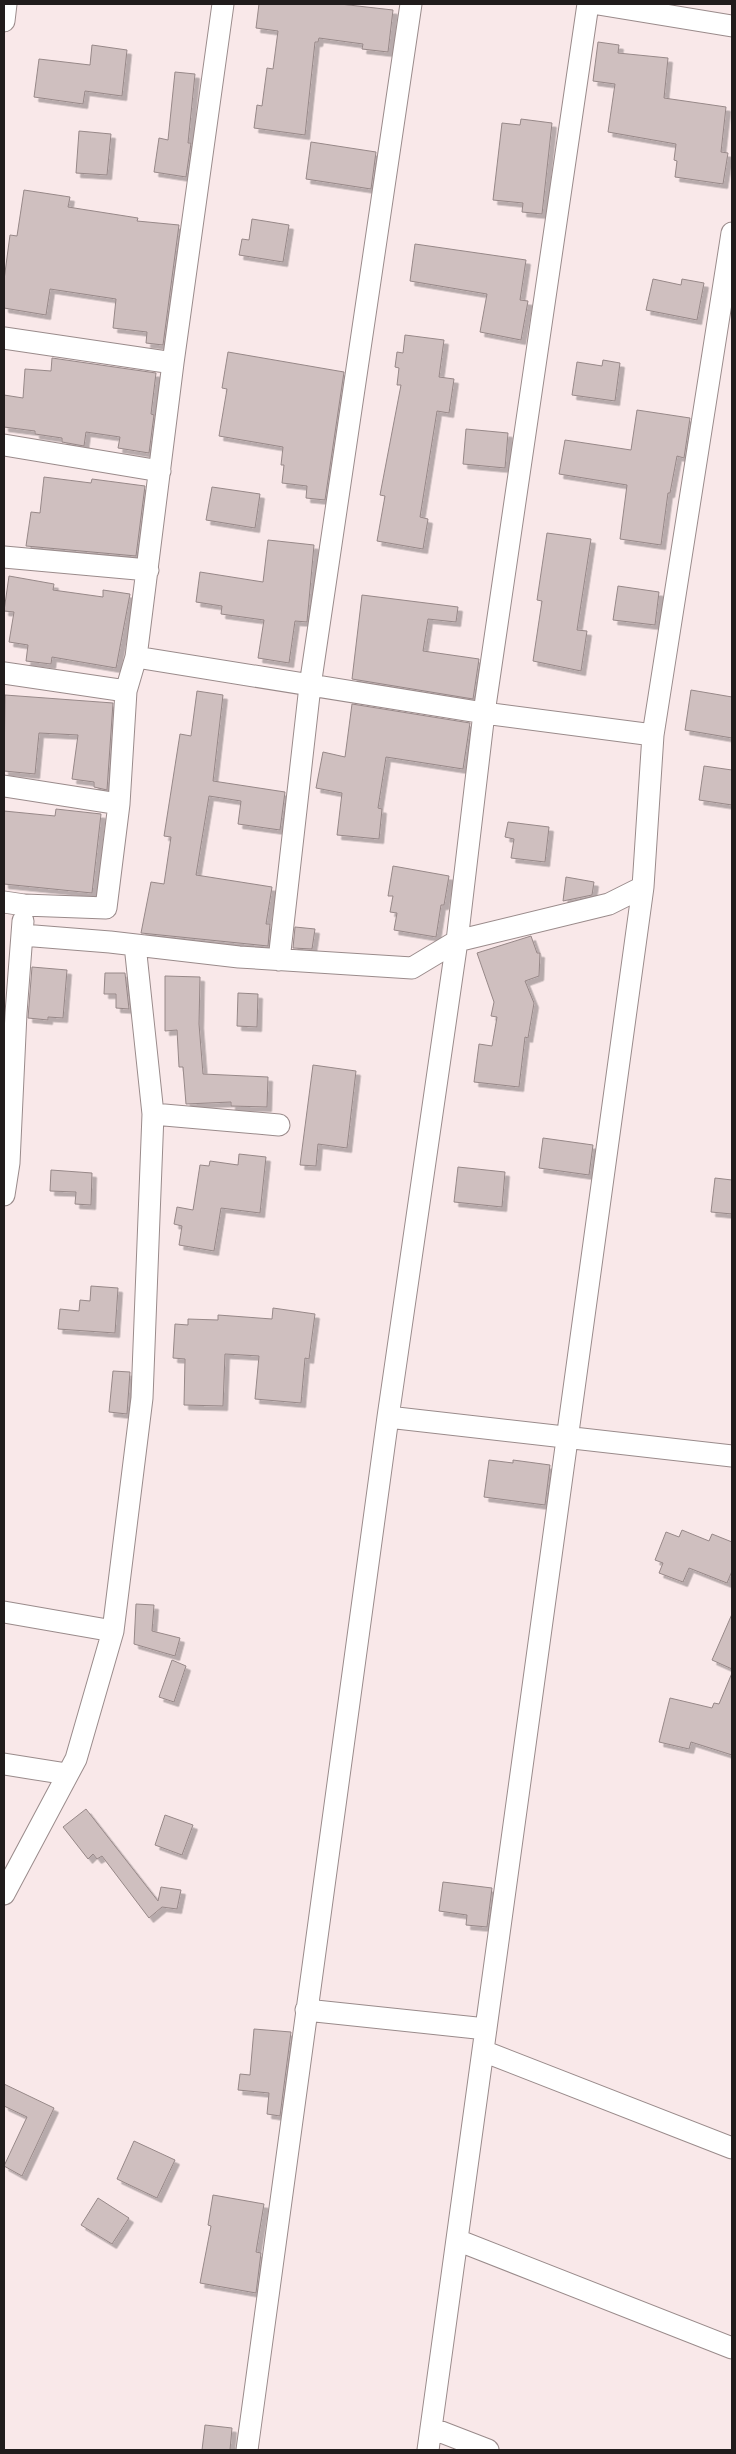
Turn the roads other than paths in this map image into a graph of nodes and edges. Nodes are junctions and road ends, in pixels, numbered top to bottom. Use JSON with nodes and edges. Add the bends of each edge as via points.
{"nodes":[{"id":1,"x":6,"y":4,"type":"edge"},
{"id":2,"x":223,"y":4,"type":"edge"},
{"id":3,"x":411,"y":4,"type":"edge"},
{"id":4,"x":588,"y":4,"type":"edge"},
{"id":5,"x":598,"y":4,"type":"edge"},
{"id":6,"x":4,"y":21,"type":"edge"},
{"id":7,"x":732,"y":26,"type":"edge"},
{"id":8,"x":732,"y":233,"type":"edge"},
{"id":9,"x":4,"y":338,"type":"edge"},
{"id":10,"x":172,"y":363,"type":"junction"},
{"id":11,"x":4,"y":445,"type":"edge"},
{"id":12,"x":160,"y":471,"type":"junction"},
{"id":13,"x":4,"y":556,"type":"edge"},
{"id":14,"x":148,"y":570,"type":"junction"},
{"id":15,"x":136,"y":657,"type":"junction"},
{"id":16,"x":4,"y":673,"type":"edge"},
{"id":17,"x":310,"y":686,"type":"junction"},
{"id":18,"x":126,"y":691,"type":"junction"},
{"id":19,"x":484,"y":713,"type":"junction"},
{"id":20,"x":653,"y":735,"type":"junction"},
{"id":21,"x":4,"y":786,"type":"edge"},
{"id":22,"x":118,"y":804,"type":"junction"},
{"id":23,"x":644,"y":887,"type":"junction"},
{"id":24,"x":14,"y":904,"type":"edge"},
{"id":25,"x":22,"y":935,"type":"junction"},
{"id":26,"x":457,"y":941,"type":"junction"},
{"id":27,"x":135,"y":945,"type":"junction"},
{"id":28,"x":279,"y":960,"type":"junction"},
{"id":29,"x":10,"y":1012,"type":"edge"},
{"id":30,"x":154,"y":1114,"type":"junction"},
{"id":31,"x":279,"y":1125,"type":"dead end"},
{"id":32,"x":7,"y":1163,"type":"edge"},
{"id":33,"x":4,"y":1195,"type":"edge"},
{"id":34,"x":388,"y":1417,"type":"junction"},
{"id":35,"x":568,"y":1438,"type":"junction"},
{"id":36,"x":732,"y":1456,"type":"edge"},
{"id":37,"x":4,"y":1612,"type":"edge"},
{"id":38,"x":113,"y":1632,"type":"junction"},
{"id":39,"x":4,"y":1764,"type":"edge"},
{"id":40,"x":67,"y":1774,"type":"junction"},
{"id":41,"x":4,"y":1894,"type":"edge"},
{"id":42,"x":306,"y":2010,"type":"junction"},
{"id":43,"x":486,"y":2029,"type":"junction"},
{"id":44,"x":483,"y":2051,"type":"junction"},
{"id":45,"x":732,"y":2148,"type":"edge"},
{"id":46,"x":457,"y":2240,"type":"junction"},
{"id":47,"x":732,"y":2348,"type":"edge"},
{"id":48,"x":431,"y":2428,"type":"junction"},
{"id":49,"x":247,"y":2450,"type":"edge"},
{"id":50,"x":428,"y":2450,"type":"edge"},
{"id":51,"x":488,"y":2450,"type":"edge"}],
"edges":[{"from":1,"to":6,"type":"street"},
{"from":2,"to":10,"type":"street"},
{"from":3,"to":17,"type":"street"},
{"from":4,"to":19,"type":"street"},
{"from":5,"to":7,"type":"street"},
{"from":8,"to":20,"type":"street"},
{"from":9,"to":10,"type":"street"},
{"from":10,"to":12,"type":"street"},
{"from":11,"to":12,"type":"street"},
{"from":12,"to":14,"type":"street"},
{"from":13,"to":14,"type":"street"},
{"from":14,"to":15,"type":"street"},
{"from":15,"to":17,"type":"street"},
{"from":15,"to":18,"type":"street"},
{"from":16,"to":18,"type":"street"},
{"from":17,"to":19,"type":"street"},
{"from":17,"to":28,"type":"street"},
{"from":18,"to":22,"type":"street"},
{"from":19,"to":20,"type":"street"},
{"from":19,"to":26,"type":"street"},
{"from":20,"to":23,"type":"street"},
{"from":21,"to":22,"type":"street"},
{"from":22,"to":24,"type":"street","via":[[106,908]]},
{"from":23,"to":26,"type":"street","via":[[610,904]]},
{"from":23,"to":35,"type":"street"},
{"from":24,"to":25,"type":"street"},
{"from":25,"to":27,"type":"street"},
{"from":25,"to":29,"type":"street"},
{"from":26,"to":28,"type":"street","via":[[412,968]]},
{"from":26,"to":34,"type":"street"},
{"from":27,"to":28,"type":"street"},
{"from":27,"to":30,"type":"street"},
{"from":29,"to":32,"type":"street"},
{"from":30,"to":31,"type":"street"},
{"from":30,"to":38,"type":"street","via":[[142,1398]]},
{"from":32,"to":33,"type":"street"},
{"from":34,"to":35,"type":"street"},
{"from":34,"to":42,"type":"street"},
{"from":35,"to":36,"type":"street"},
{"from":35,"to":43,"type":"street"},
{"from":37,"to":38,"type":"street"},
{"from":38,"to":40,"type":"street","via":[[76,1759]]},
{"from":39,"to":40,"type":"street"},
{"from":40,"to":41,"type":"street"},
{"from":42,"to":43,"type":"street"},
{"from":42,"to":49,"type":"street"},
{"from":43,"to":44,"type":"street"},
{"from":44,"to":45,"type":"street"},
{"from":44,"to":46,"type":"street"},
{"from":46,"to":47,"type":"street"},
{"from":46,"to":48,"type":"street"},
{"from":48,"to":50,"type":"street"},
{"from":48,"to":51,"type":"street"}]}
